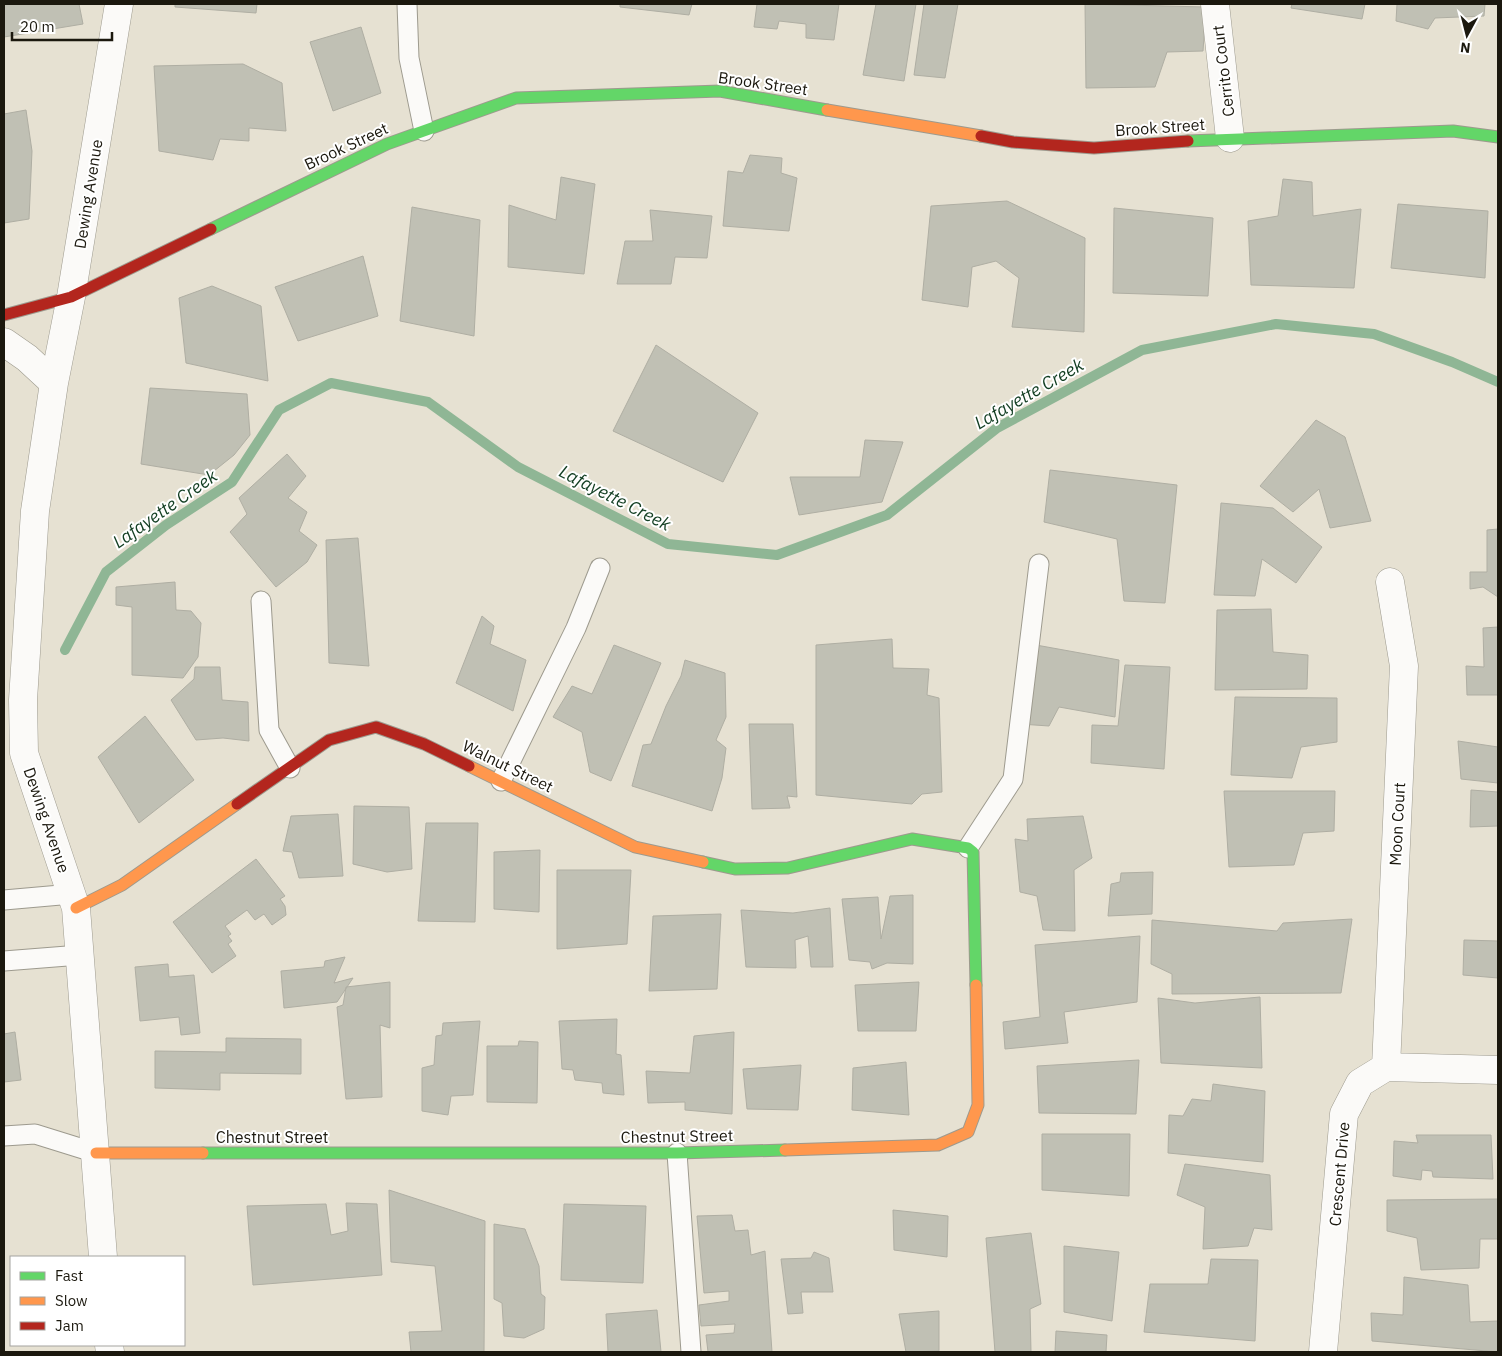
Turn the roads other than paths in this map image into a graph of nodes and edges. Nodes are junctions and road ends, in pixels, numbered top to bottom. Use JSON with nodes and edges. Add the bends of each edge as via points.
{"nodes":[{"id":1,"x":119,"y":4,"type":"edge"},
{"id":2,"x":407,"y":4,"type":"edge"},
{"id":3,"x":1215,"y":4,"type":"edge"},
{"id":4,"x":424,"y":131,"type":"junction"},
{"id":5,"x":1498,"y":137,"type":"edge"},
{"id":6,"x":1230,"y":138,"type":"junction"},
{"id":7,"x":71,"y":297,"type":"junction"},
{"id":8,"x":4,"y":315,"type":"edge"},
{"id":9,"x":4,"y":342,"type":"edge"},
{"id":10,"x":54,"y":383,"type":"junction"},
{"id":11,"x":1039,"y":564,"type":"dead end"},
{"id":12,"x":600,"y":568,"type":"dead end"},
{"id":13,"x":1390,"y":582,"type":"dead end"},
{"id":14,"x":261,"y":601,"type":"dead end"},
{"id":15,"x":290,"y":768,"type":"junction"},
{"id":16,"x":501,"y":781,"type":"junction"},
{"id":17,"x":968,"y":848,"type":"junction"},
{"id":18,"x":4,"y":900,"type":"edge"},
{"id":19,"x":74,"y":901,"type":"junction"},
{"id":20,"x":80,"y":955,"type":"junction"},
{"id":21,"x":4,"y":960,"type":"edge"},
{"id":22,"x":1386,"y":1067,"type":"junction"},
{"id":23,"x":1498,"y":1070,"type":"edge"},
{"id":24,"x":4,"y":1136,"type":"edge"},
{"id":25,"x":96,"y":1153,"type":"junction"},
{"id":26,"x":677,"y":1153,"type":"junction"},
{"id":27,"x":103,"y":1256,"type":"edge"},
{"id":28,"x":691,"y":1352,"type":"edge"},
{"id":29,"x":1323,"y":1352,"type":"edge"}],
"edges":[{"from":1,"to":7,"type":"street","name":"Dewing Avenue"},
{"from":2,"to":4,"type":"lane","via":[[409,58]]},
{"from":3,"to":6,"type":"street","name":"Cerrito Court"},
{"from":4,"to":6,"type":"street","name":"Brook Street","via":[[516,98],[720,91],[1013,142],[1094,148]]},
{"from":4,"to":7,"type":"street","name":"Brook Street","via":[[387,144]]},
{"from":5,"to":6,"type":"street","name":"Brook Street","via":[[1453,131]]},
{"from":7,"to":8,"type":"street","name":"Brook Street"},
{"from":7,"to":10,"type":"street","name":"Dewing Avenue"},
{"from":9,"to":10,"type":"street"},
{"from":10,"to":19,"type":"street","name":"Dewing Avenue","via":[[35,511],[23,700],[24,753]]},
{"from":11,"to":17,"type":"lane","via":[[1013,779]]},
{"from":12,"to":16,"type":"lane","via":[[576,628]]},
{"from":13,"to":22,"type":"street","name":"Moon Court","via":[[1404,666]]},
{"from":14,"to":15,"type":"lane","via":[[269,730]]},
{"from":15,"to":16,"type":"street","name":"Walnut Street","via":[[329,740],[376,727],[424,744]]},
{"from":15,"to":19,"type":"street","name":"Walnut Street","via":[[122,885]]},
{"from":16,"to":17,"type":"street","name":"Walnut Street","via":[[635,847],[735,869],[788,868],[912,839]]},
{"from":17,"to":26,"type":"street","name":"Chestnut Street","via":[[973,852],[978,1105],[968,1132],[938,1145]]},
{"from":18,"to":19,"type":"lane"},
{"from":19,"to":20,"type":"street","name":"Dewing Avenue"},
{"from":20,"to":21,"type":"lane"},
{"from":20,"to":25,"type":"street","name":"Dewing Avenue"},
{"from":22,"to":23,"type":"street"},
{"from":22,"to":29,"type":"street","name":"Crescent Drive","via":[[1360,1083],[1344,1114]]},
{"from":24,"to":25,"type":"lane","via":[[35,1134]]},
{"from":25,"to":26,"type":"street","name":"Chestnut Street"},
{"from":25,"to":27,"type":"street","name":"Dewing Avenue"},
{"from":26,"to":28,"type":"lane"}]}
